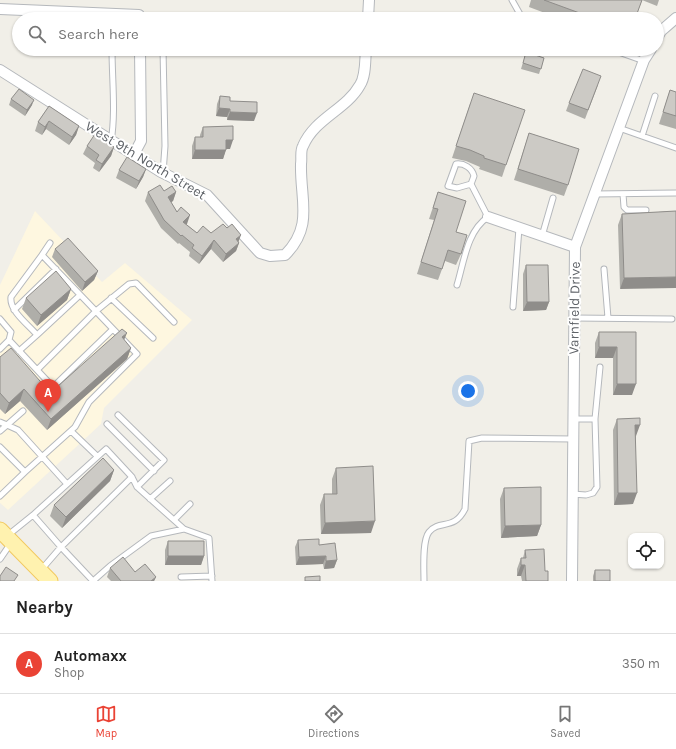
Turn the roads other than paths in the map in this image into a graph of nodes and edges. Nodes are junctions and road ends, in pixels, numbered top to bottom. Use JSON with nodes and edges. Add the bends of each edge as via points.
{"nodes":[{"id":1,"x":369,"y":0,"type":"edge"},
{"id":2,"x":512,"y":0,"type":"edge"},
{"id":3,"x":0,"y":9,"type":"edge"},
{"id":4,"x":70,"y":12,"type":"edge"},
{"id":5,"x":368,"y":12,"type":"edge"},
{"id":6,"x":519,"y":12,"type":"edge"},
{"id":7,"x":676,"y":18,"type":"edge"},
{"id":8,"x":664,"y":28,"type":"edge"},
{"id":9,"x":112,"y":56,"type":"edge"},
{"id":10,"x":140,"y":56,"type":"edge"},
{"id":11,"x":162,"y":56,"type":"edge"},
{"id":12,"x":365,"y":56,"type":"edge"},
{"id":13,"x":630,"y":56,"type":"edge"},
{"id":14,"x":647,"y":56,"type":"edge"},
{"id":15,"x":644,"y":61,"type":"junction"},
{"id":16,"x":0,"y":70,"type":"edge"},
{"id":17,"x":655,"y":96,"type":"dead end"},
{"id":18,"x":620,"y":128,"type":"junction"},
{"id":19,"x":642,"y":136,"type":"junction"},
{"id":20,"x":111,"y":142,"type":"junction"},
{"id":21,"x":676,"y":148,"type":"edge"},
{"id":22,"x":134,"y":154,"type":"junction"},
{"id":23,"x":163,"y":173,"type":"junction"},
{"id":24,"x":471,"y":184,"type":"junction"},
{"id":25,"x":676,"y":193,"type":"edge"},
{"id":26,"x":595,"y":194,"type":"junction"},
{"id":27,"x":623,"y":194,"type":"junction"},
{"id":28,"x":553,"y":198,"type":"dead end"},
{"id":29,"x":646,"y":210,"type":"dead end"},
{"id":30,"x":488,"y":217,"type":"junction"},
{"id":31,"x":519,"y":228,"type":"junction"},
{"id":32,"x":542,"y":236,"type":"junction"},
{"id":33,"x":50,"y":243,"type":"dead end"},
{"id":34,"x":574,"y":247,"type":"junction"},
{"id":35,"x":42,"y":255,"type":"junction"},
{"id":36,"x":604,"y":269,"type":"dead end"},
{"id":37,"x":56,"y":270,"type":"junction"},
{"id":38,"x":457,"y":285,"type":"dead end"},
{"id":39,"x":80,"y":295,"type":"junction"},
{"id":40,"x":111,"y":298,"type":"junction"},
{"id":41,"x":513,"y":307,"type":"dead end"},
{"id":42,"x":14,"y":310,"type":"junction"},
{"id":43,"x":96,"y":311,"type":"junction"},
{"id":44,"x":574,"y":318,"type":"junction"},
{"id":45,"x":608,"y":318,"type":"junction"},
{"id":46,"x":0,"y":319,"type":"edge"},
{"id":47,"x":672,"y":319,"type":"dead end"},
{"id":48,"x":174,"y":322,"type":"dead end"},
{"id":49,"x":113,"y":329,"type":"junction"},
{"id":50,"x":37,"y":335,"type":"junction"},
{"id":51,"x":153,"y":338,"type":"dead end"},
{"id":52,"x":9,"y":340,"type":"junction"},
{"id":53,"x":0,"y":348,"type":"edge"},
{"id":54,"x":20,"y":351,"type":"junction"},
{"id":55,"x":600,"y":367,"type":"dead end"},
{"id":56,"x":37,"y":370,"type":"junction"},
{"id":57,"x":23,"y":411,"type":"dead end"},
{"id":58,"x":118,"y":415,"type":"dead end"},
{"id":59,"x":573,"y":419,"type":"junction"},
{"id":60,"x":595,"y":419,"type":"junction"},
{"id":61,"x":0,"y":422,"type":"edge"},
{"id":62,"x":107,"y":424,"type":"dead end"},
{"id":63,"x":7,"y":425,"type":"junction"},
{"id":64,"x":71,"y":430,"type":"junction"},
{"id":65,"x":0,"y":431,"type":"edge"},
{"id":66,"x":572,"y":440,"type":"junction"},
{"id":67,"x":0,"y":447,"type":"edge"},
{"id":68,"x":42,"y":456,"type":"junction"},
{"id":69,"x":97,"y":456,"type":"junction"},
{"id":70,"x":154,"y":471,"type":"junction"},
{"id":71,"x":25,"y":472,"type":"junction"},
{"id":72,"x":132,"y":477,"type":"junction"},
{"id":73,"x":170,"y":481,"type":"dead end"},
{"id":74,"x":67,"y":484,"type":"junction"},
{"id":75,"x":137,"y":487,"type":"junction"},
{"id":76,"x":572,"y":494,"type":"junction"},
{"id":77,"x":0,"y":496,"type":"edge"},
{"id":78,"x":150,"y":499,"type":"junction"},
{"id":79,"x":190,"y":504,"type":"dead end"},
{"id":80,"x":33,"y":515,"type":"junction"},
{"id":81,"x":174,"y":520,"type":"junction"},
{"id":82,"x":184,"y":529,"type":"junction"},
{"id":83,"x":6,"y":536,"type":"edge"},
{"id":84,"x":61,"y":547,"type":"junction"},
{"id":85,"x":0,"y":558,"type":"edge"},
{"id":86,"x":45,"y":576,"type":"edge"},
{"id":87,"x":181,"y":577,"type":"dead end"},
{"id":88,"x":212,"y":579,"type":"edge"},
{"id":89,"x":93,"y":581,"type":"edge"},
{"id":90,"x":424,"y":581,"type":"edge"},
{"id":91,"x":572,"y":581,"type":"edge"}],
"edges":[{"from":1,"to":5,"type":"street"},
{"from":2,"to":6,"type":"lane"},
{"from":3,"to":4,"type":"street"},
{"from":7,"to":8,"type":"street"},
{"from":9,"to":20,"type":"lane","via":[[112,107],[115,120]]},
{"from":10,"to":22,"type":"street","via":[[141,141]]},
{"from":11,"to":23,"type":"lane","via":[[165,146]]},
{"from":12,"to":23,"type":"street","name":"West 9th North Street","via":[[361,84],[348,102],[324,118],[302,147],[303,228],[295,245],[285,255],[270,256],[260,253],[207,195]]},
{"from":13,"to":15,"type":"lane"},
{"from":14,"to":15,"type":"street","name":"Varnfield Drive"},
{"from":15,"to":18,"type":"street","name":"Varnfield Drive"},
{"from":16,"to":20,"type":"street","name":"West 9th North Street"},
{"from":17,"to":19,"type":"lane"},
{"from":18,"to":19,"type":"lane"},
{"from":18,"to":26,"type":"street","name":"Varnfield Drive"},
{"from":19,"to":21,"type":"lane"},
{"from":20,"to":22,"type":"street","name":"West 9th North Street"},
{"from":22,"to":23,"type":"street","name":"West 9th North Street"},
{"from":24,"to":24,"type":"lane","via":[[473,171],[456,164],[448,186],[457,188]]},
{"from":24,"to":30,"type":"lane"},
{"from":25,"to":27,"type":"lane"},
{"from":26,"to":27,"type":"lane"},
{"from":26,"to":34,"type":"street","name":"Varnfield Drive"},
{"from":27,"to":29,"type":"lane","via":[[624,207],[628,210]]},
{"from":28,"to":32,"type":"lane"},
{"from":30,"to":31,"type":"street"},
{"from":30,"to":38,"type":"lane","via":[[474,231]]},
{"from":31,"to":32,"type":"street"},
{"from":31,"to":41,"type":"lane"},
{"from":32,"to":34,"type":"street"},
{"from":33,"to":35,"type":"lane"},
{"from":34,"to":44,"type":"street","name":"Varnfield Drive"},
{"from":35,"to":37,"type":"lane"},
{"from":35,"to":42,"type":"lane","via":[[11,297],[10,302]]},
{"from":36,"to":45,"type":"lane"},
{"from":37,"to":39,"type":"lane"},
{"from":37,"to":42,"type":"lane"},
{"from":39,"to":43,"type":"lane"},
{"from":39,"to":50,"type":"lane"},
{"from":40,"to":43,"type":"lane"},
{"from":40,"to":48,"type":"lane","via":[[125,286],[136,284]]},
{"from":40,"to":51,"type":"lane"},
{"from":42,"to":50,"type":"lane"},
{"from":43,"to":49,"type":"lane"},
{"from":43,"to":56,"type":"lane"},
{"from":44,"to":45,"type":"lane"},
{"from":44,"to":59,"type":"street","name":"Varnfield Drive"},
{"from":45,"to":47,"type":"lane"},
{"from":46,"to":52,"type":"lane","via":[[11,332]]},
{"from":49,"to":56,"type":"lane","via":[[53,387]]},
{"from":49,"to":64,"type":"lane","via":[[137,354],[89,402]]},
{"from":50,"to":54,"type":"lane"},
{"from":52,"to":53,"type":"lane"},
{"from":52,"to":54,"type":"lane"},
{"from":54,"to":56,"type":"lane"},
{"from":55,"to":60,"type":"lane"},
{"from":57,"to":63,"type":"lane"},
{"from":58,"to":70,"type":"lane","via":[[164,460]]},
{"from":59,"to":60,"type":"lane"},
{"from":59,"to":66,"type":"street","name":"Varnfield Drive"},
{"from":60,"to":76,"type":"lane","via":[[597,487],[593,493],[586,495]]},
{"from":61,"to":63,"type":"lane"},
{"from":62,"to":70,"type":"lane"},
{"from":63,"to":65,"type":"lane"},
{"from":63,"to":68,"type":"lane","via":[[23,435]]},
{"from":64,"to":68,"type":"lane"},
{"from":64,"to":69,"type":"lane"},
{"from":66,"to":76,"type":"street","name":"Varnfield Drive"},
{"from":66,"to":90,"type":"lane","via":[[476,438],[469,441],[465,509],[455,522],[436,527],[429,532],[425,541]]},
{"from":67,"to":71,"type":"lane"},
{"from":68,"to":71,"type":"lane"},
{"from":68,"to":74,"type":"lane"},
{"from":69,"to":72,"type":"lane","via":[[106,449]]},
{"from":69,"to":74,"type":"lane"},
{"from":70,"to":75,"type":"lane"},
{"from":71,"to":77,"type":"lane"},
{"from":72,"to":75,"type":"lane"},
{"from":72,"to":84,"type":"lane"},
{"from":73,"to":78,"type":"lane"},
{"from":74,"to":80,"type":"lane"},
{"from":75,"to":78,"type":"lane"},
{"from":76,"to":91,"type":"street","name":"Varnfield Drive"},
{"from":78,"to":81,"type":"lane"},
{"from":79,"to":81,"type":"lane"},
{"from":80,"to":83,"type":"lane"},
{"from":80,"to":84,"type":"lane"},
{"from":81,"to":82,"type":"lane"},
{"from":82,"to":88,"type":"lane","via":[[209,538]]},
{"from":82,"to":89,"type":"lane","via":[[151,536]]},
{"from":83,"to":85,"type":"lane"},
{"from":83,"to":86,"type":"main road"},
{"from":84,"to":86,"type":"lane"},
{"from":84,"to":89,"type":"lane"},
{"from":87,"to":88,"type":"lane"}]}
